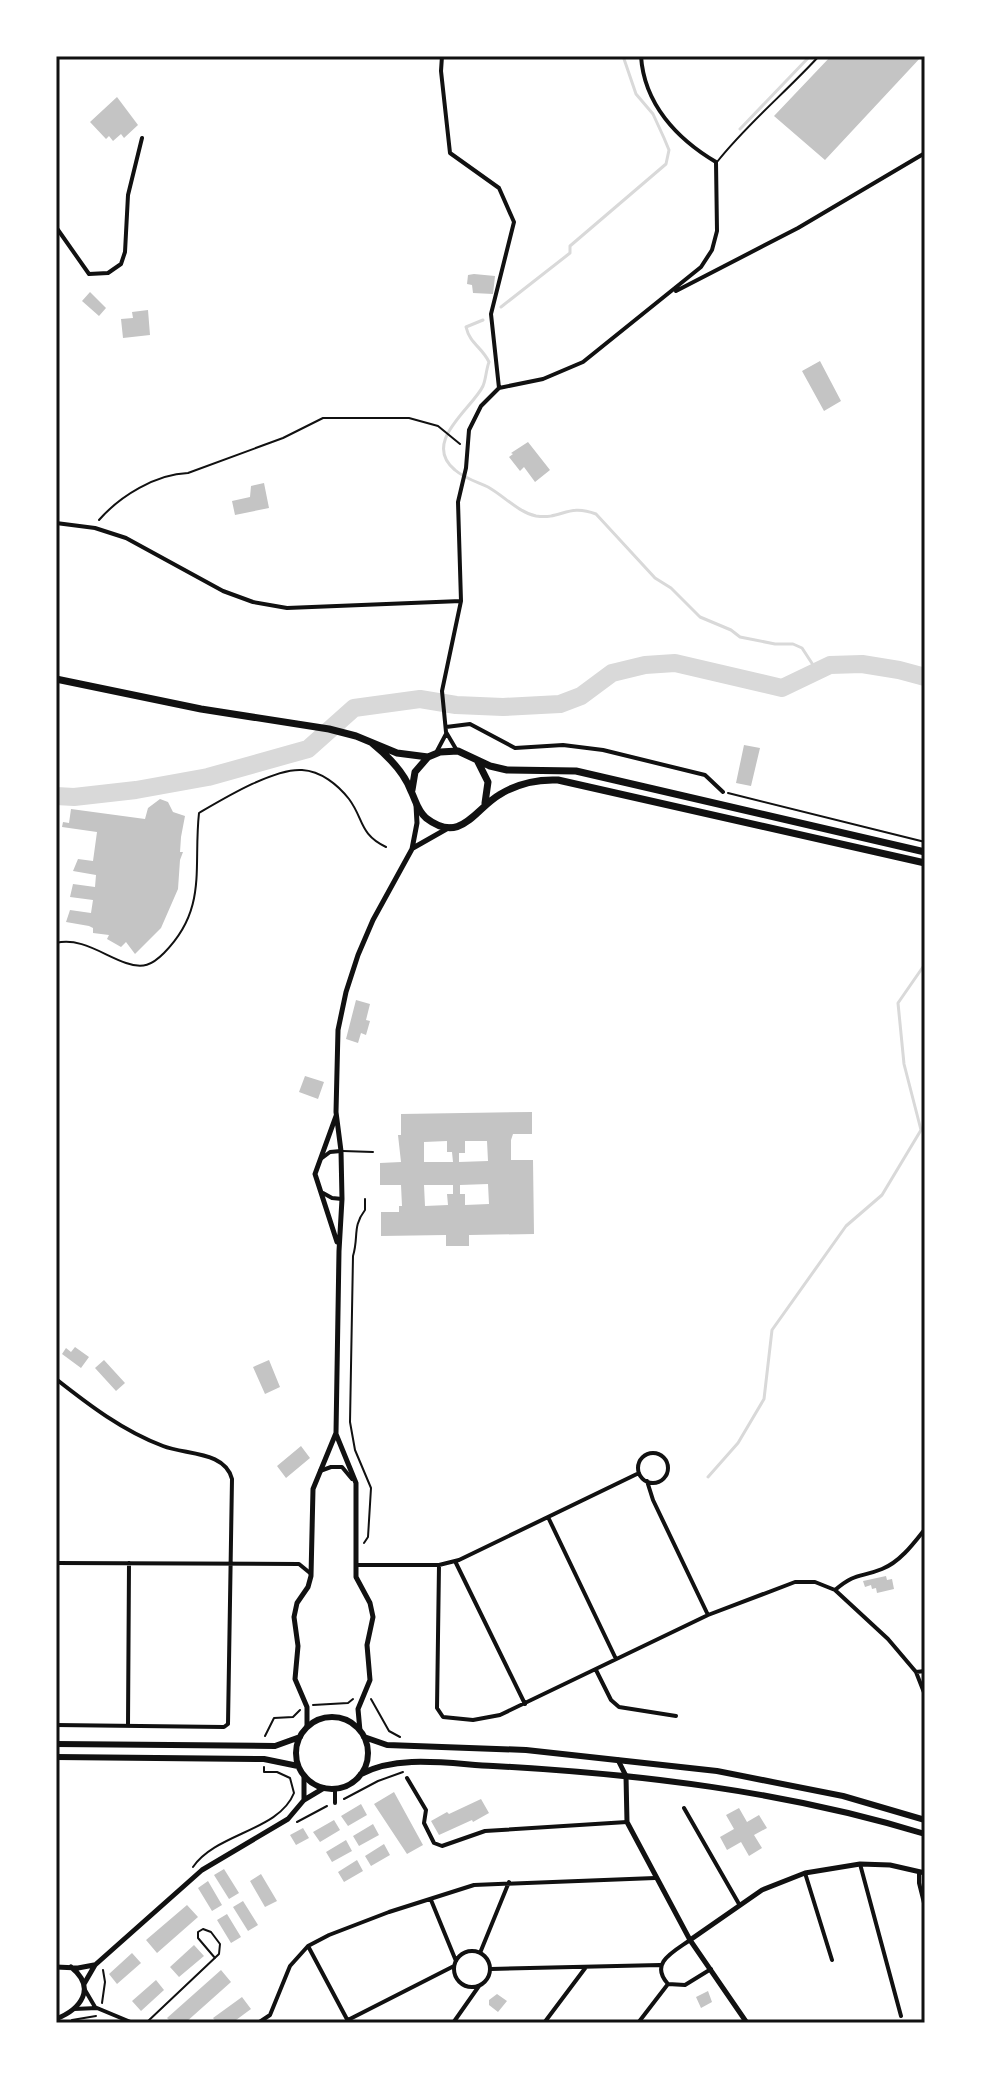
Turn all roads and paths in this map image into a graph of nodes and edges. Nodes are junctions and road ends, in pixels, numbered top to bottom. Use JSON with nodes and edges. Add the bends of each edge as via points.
{"nodes":[{"id":1,"x":442,"y":56,"type":"edge"},
{"id":2,"x":641,"y":56,"type":"edge"},
{"id":3,"x":819,"y":56,"type":"edge"},
{"id":4,"x":142,"y":138,"type":"dead end"},
{"id":5,"x":925,"y":153,"type":"edge"},
{"id":6,"x":716,"y":162,"type":"junction"},
{"id":7,"x":56,"y":227,"type":"edge"},
{"id":8,"x":671,"y":294,"type":"junction"},
{"id":9,"x":499,"y":388,"type":"junction"},
{"id":10,"x":467,"y":457,"type":"junction"},
{"id":11,"x":56,"y":523,"type":"edge"},
{"id":12,"x":95,"y":528,"type":"junction"},
{"id":13,"x":461,"y":601,"type":"junction"},
{"id":14,"x":56,"y":679,"type":"edge"},
{"id":15,"x":446,"y":730,"type":"junction"},
{"id":16,"x":372,"y":743,"type":"junction"},
{"id":17,"x":458,"y":751,"type":"junction"},
{"id":18,"x":431,"y":755,"type":"junction"},
{"id":19,"x":476,"y":761,"type":"junction"},
{"id":20,"x":412,"y":792,"type":"junction"},
{"id":21,"x":723,"y":792,"type":"joint"},
{"id":22,"x":416,"y":805,"type":"junction"},
{"id":23,"x":484,"y":806,"type":"junction"},
{"id":24,"x":451,"y":826,"type":"junction"},
{"id":25,"x":925,"y":842,"type":"edge"},
{"id":26,"x":386,"y":847,"type":"dead end"},
{"id":27,"x":412,"y":849,"type":"junction"},
{"id":28,"x":925,"y":851,"type":"edge"},
{"id":29,"x":925,"y":863,"type":"edge"},
{"id":30,"x":56,"y":943,"type":"edge"},
{"id":31,"x":336,"y":1112,"type":"junction"},
{"id":32,"x":341,"y":1151,"type":"junction"},
{"id":33,"x":373,"y":1152,"type":"dead end"},
{"id":34,"x":319,"y":1160,"type":"junction"},
{"id":35,"x":317,"y":1184,"type":"junction"},
{"id":36,"x":342,"y":1199,"type":"junction"},
{"id":37,"x":365,"y":1199,"type":"dead end"},
{"id":38,"x":339,"y":1251,"type":"junction"},
{"id":39,"x":56,"y":1379,"type":"edge"},
{"id":40,"x":336,"y":1433,"type":"junction"},
{"id":41,"x":318,"y":1472,"type":"junction"},
{"id":42,"x":639,"y":1473,"type":"junction"},
{"id":43,"x":647,"y":1481,"type":"junction"},
{"id":44,"x":357,"y":1488,"type":"junction"},
{"id":45,"x":371,"y":1488,"type":"dead end"},
{"id":46,"x":548,"y":1517,"type":"junction"},
{"id":47,"x":925,"y":1529,"type":"edge"},
{"id":48,"x":312,"y":1552,"type":"junction"},
{"id":49,"x":455,"y":1561,"type":"junction"},
{"id":50,"x":56,"y":1563,"type":"edge"},
{"id":51,"x":129,"y":1563,"type":"junction"},
{"id":52,"x":231,"y":1564,"type":"junction"},
{"id":53,"x":299,"y":1564,"type":"junction"},
{"id":54,"x":356,"y":1565,"type":"junction"},
{"id":55,"x":439,"y":1565,"type":"junction"},
{"id":56,"x":311,"y":1576,"type":"junction"},
{"id":57,"x":835,"y":1590,"type":"junction"},
{"id":58,"x":708,"y":1615,"type":"junction"},
{"id":59,"x":617,"y":1660,"type":"junction"},
{"id":60,"x":596,"y":1670,"type":"junction"},
{"id":61,"x":925,"y":1671,"type":"edge"},
{"id":62,"x":916,"y":1672,"type":"junction"},
{"id":63,"x":923,"y":1683,"type":"edge"},
{"id":64,"x":925,"y":1695,"type":"edge"},
{"id":65,"x":364,"y":1696,"type":"junction"},
{"id":66,"x":525,"y":1704,"type":"junction"},
{"id":67,"x":307,"y":1707,"type":"junction"},
{"id":68,"x":676,"y":1716,"type":"dead end"},
{"id":69,"x":56,"y":1725,"type":"edge"},
{"id":70,"x":128,"y":1726,"type":"junction"},
{"id":71,"x":307,"y":1727,"type":"junction"},
{"id":72,"x":362,"y":1734,"type":"junction"},
{"id":73,"x":300,"y":1737,"type":"junction"},
{"id":74,"x":404,"y":1737,"type":"dead end"},
{"id":75,"x":264,"y":1742,"type":"dead end"},
{"id":76,"x":56,"y":1744,"type":"edge"},
{"id":77,"x":56,"y":1757,"type":"edge"},
{"id":78,"x":618,"y":1759,"type":"junction"},
{"id":79,"x":264,"y":1764,"type":"dead end"},
{"id":80,"x":298,"y":1766,"type":"junction"},
{"id":81,"x":406,"y":1771,"type":"dead end"},
{"id":82,"x":361,"y":1774,"type":"junction"},
{"id":83,"x":304,"y":1776,"type":"junction"},
{"id":84,"x":626,"y":1776,"type":"junction"},
{"id":85,"x":407,"y":1778,"type":"dead end"},
{"id":86,"x":324,"y":1788,"type":"junction"},
{"id":87,"x":335,"y":1789,"type":"junction"},
{"id":88,"x":304,"y":1800,"type":"junction"},
{"id":89,"x":335,"y":1803,"type":"junction"},
{"id":90,"x":684,"y":1808,"type":"dead end"},
{"id":91,"x":274,"y":1817,"type":"dead end"},
{"id":92,"x":925,"y":1820,"type":"edge"},
{"id":93,"x":627,"y":1822,"type":"junction"},
{"id":94,"x":290,"y":1826,"type":"dead end"},
{"id":95,"x":925,"y":1834,"type":"edge"},
{"id":96,"x":860,"y":1864,"type":"junction"},
{"id":97,"x":922,"y":1872,"type":"edge"},
{"id":98,"x":805,"y":1873,"type":"junction"},
{"id":99,"x":655,"y":1878,"type":"junction"},
{"id":100,"x":509,"y":1882,"type":"junction"},
{"id":101,"x":431,"y":1900,"type":"junction"},
{"id":102,"x":739,"y":1904,"type":"junction"},
{"id":103,"x":925,"y":1907,"type":"edge"},
{"id":104,"x":690,"y":1940,"type":"junction"},
{"id":105,"x":308,"y":1946,"type":"junction"},
{"id":106,"x":480,"y":1953,"type":"junction"},
{"id":107,"x":215,"y":1958,"type":"junction"},
{"id":108,"x":832,"y":1960,"type":"dead end"},
{"id":109,"x":455,"y":1963,"type":"junction"},
{"id":110,"x":95,"y":1965,"type":"junction"},
{"id":111,"x":660,"y":1965,"type":"junction"},
{"id":112,"x":56,"y":1967,"type":"edge"},
{"id":113,"x":71,"y":1967,"type":"junction"},
{"id":114,"x":586,"y":1967,"type":"junction"},
{"id":115,"x":102,"y":1968,"type":"dead end"},
{"id":116,"x":491,"y":1969,"type":"junction"},
{"id":117,"x":711,"y":1969,"type":"junction"},
{"id":118,"x":668,"y":1984,"type":"junction"},
{"id":119,"x":84,"y":1986,"type":"junction"},
{"id":120,"x":479,"y":1986,"type":"junction"},
{"id":121,"x":103,"y":2002,"type":"dead end"},
{"id":122,"x":97,"y":2008,"type":"junction"},
{"id":123,"x":74,"y":2009,"type":"junction"},
{"id":124,"x":270,"y":2015,"type":"junction"},
{"id":125,"x":901,"y":2016,"type":"dead end"},
{"id":126,"x":96,"y":2017,"type":"dead end"},
{"id":127,"x":59,"y":2020,"type":"edge"},
{"id":128,"x":346,"y":2022,"type":"edge"},
{"id":129,"x":133,"y":2023,"type":"edge"},
{"id":130,"x":146,"y":2023,"type":"edge"},
{"id":131,"x":258,"y":2023,"type":"edge"},
{"id":132,"x":270,"y":2023,"type":"edge"},
{"id":133,"x":453,"y":2023,"type":"edge"},
{"id":134,"x":544,"y":2023,"type":"edge"},
{"id":135,"x":638,"y":2023,"type":"edge"},
{"id":136,"x":747,"y":2023,"type":"edge"}],
"edges":[{"from":1,"to":9,"type":"street","via":[[450,153],[499,188],[514,222],[491,314]]},
{"from":2,"to":6,"type":"street","via":[[658,111],[693,148]]},
{"from":3,"to":6,"type":"lane"},
{"from":4,"to":7,"type":"street","via":[[128,195],[121,264],[108,273],[89,274]]},
{"from":5,"to":8,"type":"street"},
{"from":6,"to":8,"type":"street","via":[[715,241],[701,267]]},
{"from":8,"to":9,"type":"street","via":[[583,362],[543,379]]},
{"from":9,"to":10,"type":"street","via":[[472,421]]},
{"from":10,"to":12,"type":"path","via":[[461,445],[427,422],[323,418],[188,473],[152,481],[116,504]]},
{"from":10,"to":13,"type":"street","via":[[458,510]]},
{"from":11,"to":12,"type":"street"},
{"from":12,"to":13,"type":"street","via":[[126,538],[253,602],[287,608]]},
{"from":13,"to":15,"type":"street","via":[[442,691]]},
{"from":14,"to":16,"type":"main road","via":[[311,725]]},
{"from":15,"to":17,"type":"street"},
{"from":15,"to":18,"type":"street","via":[[443,744]]},
{"from":15,"to":21,"type":"street","via":[[470,724],[515,748],[563,745],[603,750],[705,775]]},
{"from":16,"to":18,"type":"main road","via":[[397,753]]},
{"from":16,"to":20,"type":"main road"},
{"from":17,"to":18,"type":"main road"},
{"from":17,"to":19,"type":"main road"},
{"from":18,"to":20,"type":"main road","via":[[415,772]]},
{"from":19,"to":23,"type":"main road","via":[[488,782]]},
{"from":19,"to":28,"type":"main road","via":[[507,770],[576,771]]},
{"from":20,"to":22,"type":"main road"},
{"from":21,"to":25,"type":"path"},
{"from":22,"to":24,"type":"main road","via":[[430,821]]},
{"from":22,"to":27,"type":"street"},
{"from":23,"to":24,"type":"main road","via":[[470,821]]},
{"from":23,"to":29,"type":"main road","via":[[520,784],[558,780]]},
{"from":24,"to":27,"type":"street"},
{"from":26,"to":30,"type":"lane","via":[[363,830],[351,802],[335,783],[301,769],[289,772],[235,792],[199,813],[193,909],[178,937],[152,964],[129,964],[68,941]]},
{"from":27,"to":31,"type":"street","via":[[373,920],[346,992],[338,1030]]},
{"from":31,"to":32,"type":"street"},
{"from":31,"to":34,"type":"street"},
{"from":32,"to":33,"type":"lane"},
{"from":32,"to":34,"type":"street"},
{"from":32,"to":36,"type":"street"},
{"from":34,"to":35,"type":"street"},
{"from":35,"to":36,"type":"street","via":[[327,1196]]},
{"from":35,"to":38,"type":"street"},
{"from":36,"to":38,"type":"street"},
{"from":37,"to":45,"type":"path","via":[[353,1256],[350,1422]]},
{"from":38,"to":40,"type":"street"},
{"from":39,"to":52,"type":"street","via":[[126,1428],[164,1447],[218,1460],[229,1469]]},
{"from":40,"to":41,"type":"street"},
{"from":40,"to":44,"type":"street"},
{"from":41,"to":44,"type":"street","via":[[342,1467]]},
{"from":41,"to":48,"type":"street","via":[[312,1497]]},
{"from":42,"to":43,"type":"street"},
{"from":42,"to":43,"type":"street","via":[[644,1455],[663,1457],[668,1466],[665,1476]]},
{"from":42,"to":46,"type":"street"},
{"from":43,"to":58,"type":"street"},
{"from":44,"to":54,"type":"street"},
{"from":46,"to":49,"type":"street"},
{"from":46,"to":59,"type":"street"},
{"from":47,"to":57,"type":"street","via":[[884,1568],[852,1576]]},
{"from":48,"to":53,"type":"street"},
{"from":48,"to":56,"type":"street"},
{"from":49,"to":55,"type":"street"},
{"from":49,"to":66,"type":"street"},
{"from":50,"to":51,"type":"street"},
{"from":51,"to":52,"type":"street"},
{"from":51,"to":70,"type":"street"},
{"from":52,"to":53,"type":"street"},
{"from":52,"to":70,"type":"street","via":[[230,1718],[224,1727]]},
{"from":53,"to":56,"type":"street"},
{"from":54,"to":55,"type":"street"},
{"from":54,"to":65,"type":"street","via":[[357,1581],[373,1617],[367,1645],[370,1680]]},
{"from":55,"to":66,"type":"street","via":[[437,1708],[443,1717],[473,1720]]},
{"from":56,"to":67,"type":"street","via":[[294,1617],[295,1679]]},
{"from":57,"to":58,"type":"street","via":[[795,1582]]},
{"from":57,"to":62,"type":"street"},
{"from":58,"to":59,"type":"street"},
{"from":59,"to":60,"type":"street"},
{"from":60,"to":66,"type":"street"},
{"from":60,"to":68,"type":"street","via":[[619,1707]]},
{"from":61,"to":62,"type":"street"},
{"from":62,"to":63,"type":"street"},
{"from":63,"to":64,"type":"street"},
{"from":65,"to":67,"type":"path"},
{"from":65,"to":72,"type":"street","via":[[358,1716]]},
{"from":65,"to":74,"type":"path","via":[[372,1700],[392,1734]]},
{"from":67,"to":71,"type":"street"},
{"from":67,"to":75,"type":"path","via":[[293,1717],[274,1718]]},
{"from":69,"to":70,"type":"street"},
{"from":71,"to":72,"type":"main road","via":[[338,1718]]},
{"from":71,"to":73,"type":"main road"},
{"from":72,"to":78,"type":"main road","via":[[387,1745]]},
{"from":72,"to":82,"type":"main road","via":[[368,1755]]},
{"from":73,"to":76,"type":"main road","via":[[275,1746]]},
{"from":73,"to":80,"type":"main road"},
{"from":77,"to":80,"type":"main road","via":[[264,1759]]},
{"from":78,"to":84,"type":"street"},
{"from":78,"to":92,"type":"main road","via":[[794,1785]]},
{"from":79,"to":91,"type":"path","via":[[264,1772],[285,1774],[294,1787],[289,1803]]},
{"from":80,"to":83,"type":"main road"},
{"from":81,"to":89,"type":"path"},
{"from":82,"to":84,"type":"main road","via":[[406,1763]]},
{"from":82,"to":87,"type":"main road"},
{"from":83,"to":86,"type":"main road"},
{"from":83,"to":88,"type":"street"},
{"from":84,"to":93,"type":"street"},
{"from":84,"to":95,"type":"main road","via":[[791,1800]]},
{"from":85,"to":93,"type":"street","via":[[426,1810],[424,1823],[434,1843],[442,1846],[485,1831]]},
{"from":86,"to":87,"type":"main road"},
{"from":86,"to":88,"type":"street"},
{"from":87,"to":89,"type":"street"},
{"from":88,"to":110,"type":"street","via":[[288,1819],[202,1870]]},
{"from":89,"to":94,"type":"path"},
{"from":90,"to":102,"type":"street"},
{"from":93,"to":99,"type":"street"},
{"from":96,"to":97,"type":"street"},
{"from":96,"to":98,"type":"street"},
{"from":96,"to":125,"type":"street"},
{"from":97,"to":103,"type":"street"},
{"from":98,"to":102,"type":"street"},
{"from":98,"to":108,"type":"street"},
{"from":99,"to":100,"type":"street"},
{"from":99,"to":104,"type":"street"},
{"from":100,"to":101,"type":"street","via":[[474,1885]]},
{"from":100,"to":106,"type":"street"},
{"from":101,"to":105,"type":"street"},
{"from":101,"to":109,"type":"street"},
{"from":102,"to":104,"type":"street"},
{"from":104,"to":111,"type":"street"},
{"from":104,"to":117,"type":"street"},
{"from":105,"to":124,"type":"street","via":[[290,1966]]},
{"from":105,"to":128,"type":"street"},
{"from":106,"to":109,"type":"street","via":[[467,1952]]},
{"from":106,"to":116,"type":"street"},
{"from":107,"to":107,"type":"lane","via":[[198,1938],[203,1929],[220,1944]]},
{"from":107,"to":130,"type":"lane"},
{"from":109,"to":120,"type":"street","via":[[458,1980]]},
{"from":109,"to":128,"type":"street"},
{"from":110,"to":113,"type":"street"},
{"from":110,"to":119,"type":"street"},
{"from":111,"to":114,"type":"street"},
{"from":111,"to":118,"type":"street"},
{"from":112,"to":113,"type":"street"},
{"from":113,"to":119,"type":"street"},
{"from":114,"to":116,"type":"street"},
{"from":114,"to":134,"type":"street"},
{"from":115,"to":121,"type":"path"},
{"from":116,"to":120,"type":"street"},
{"from":117,"to":118,"type":"street","via":[[685,1985]]},
{"from":117,"to":136,"type":"street"},
{"from":118,"to":135,"type":"street"},
{"from":119,"to":122,"type":"street"},
{"from":119,"to":123,"type":"street","via":[[83,1999]]},
{"from":120,"to":133,"type":"street"},
{"from":122,"to":123,"type":"street"},
{"from":122,"to":129,"type":"street"},
{"from":123,"to":127,"type":"street"},
{"from":124,"to":131,"type":"street"},
{"from":124,"to":132,"type":"street"},
{"from":126,"to":127,"type":"path"}]}
